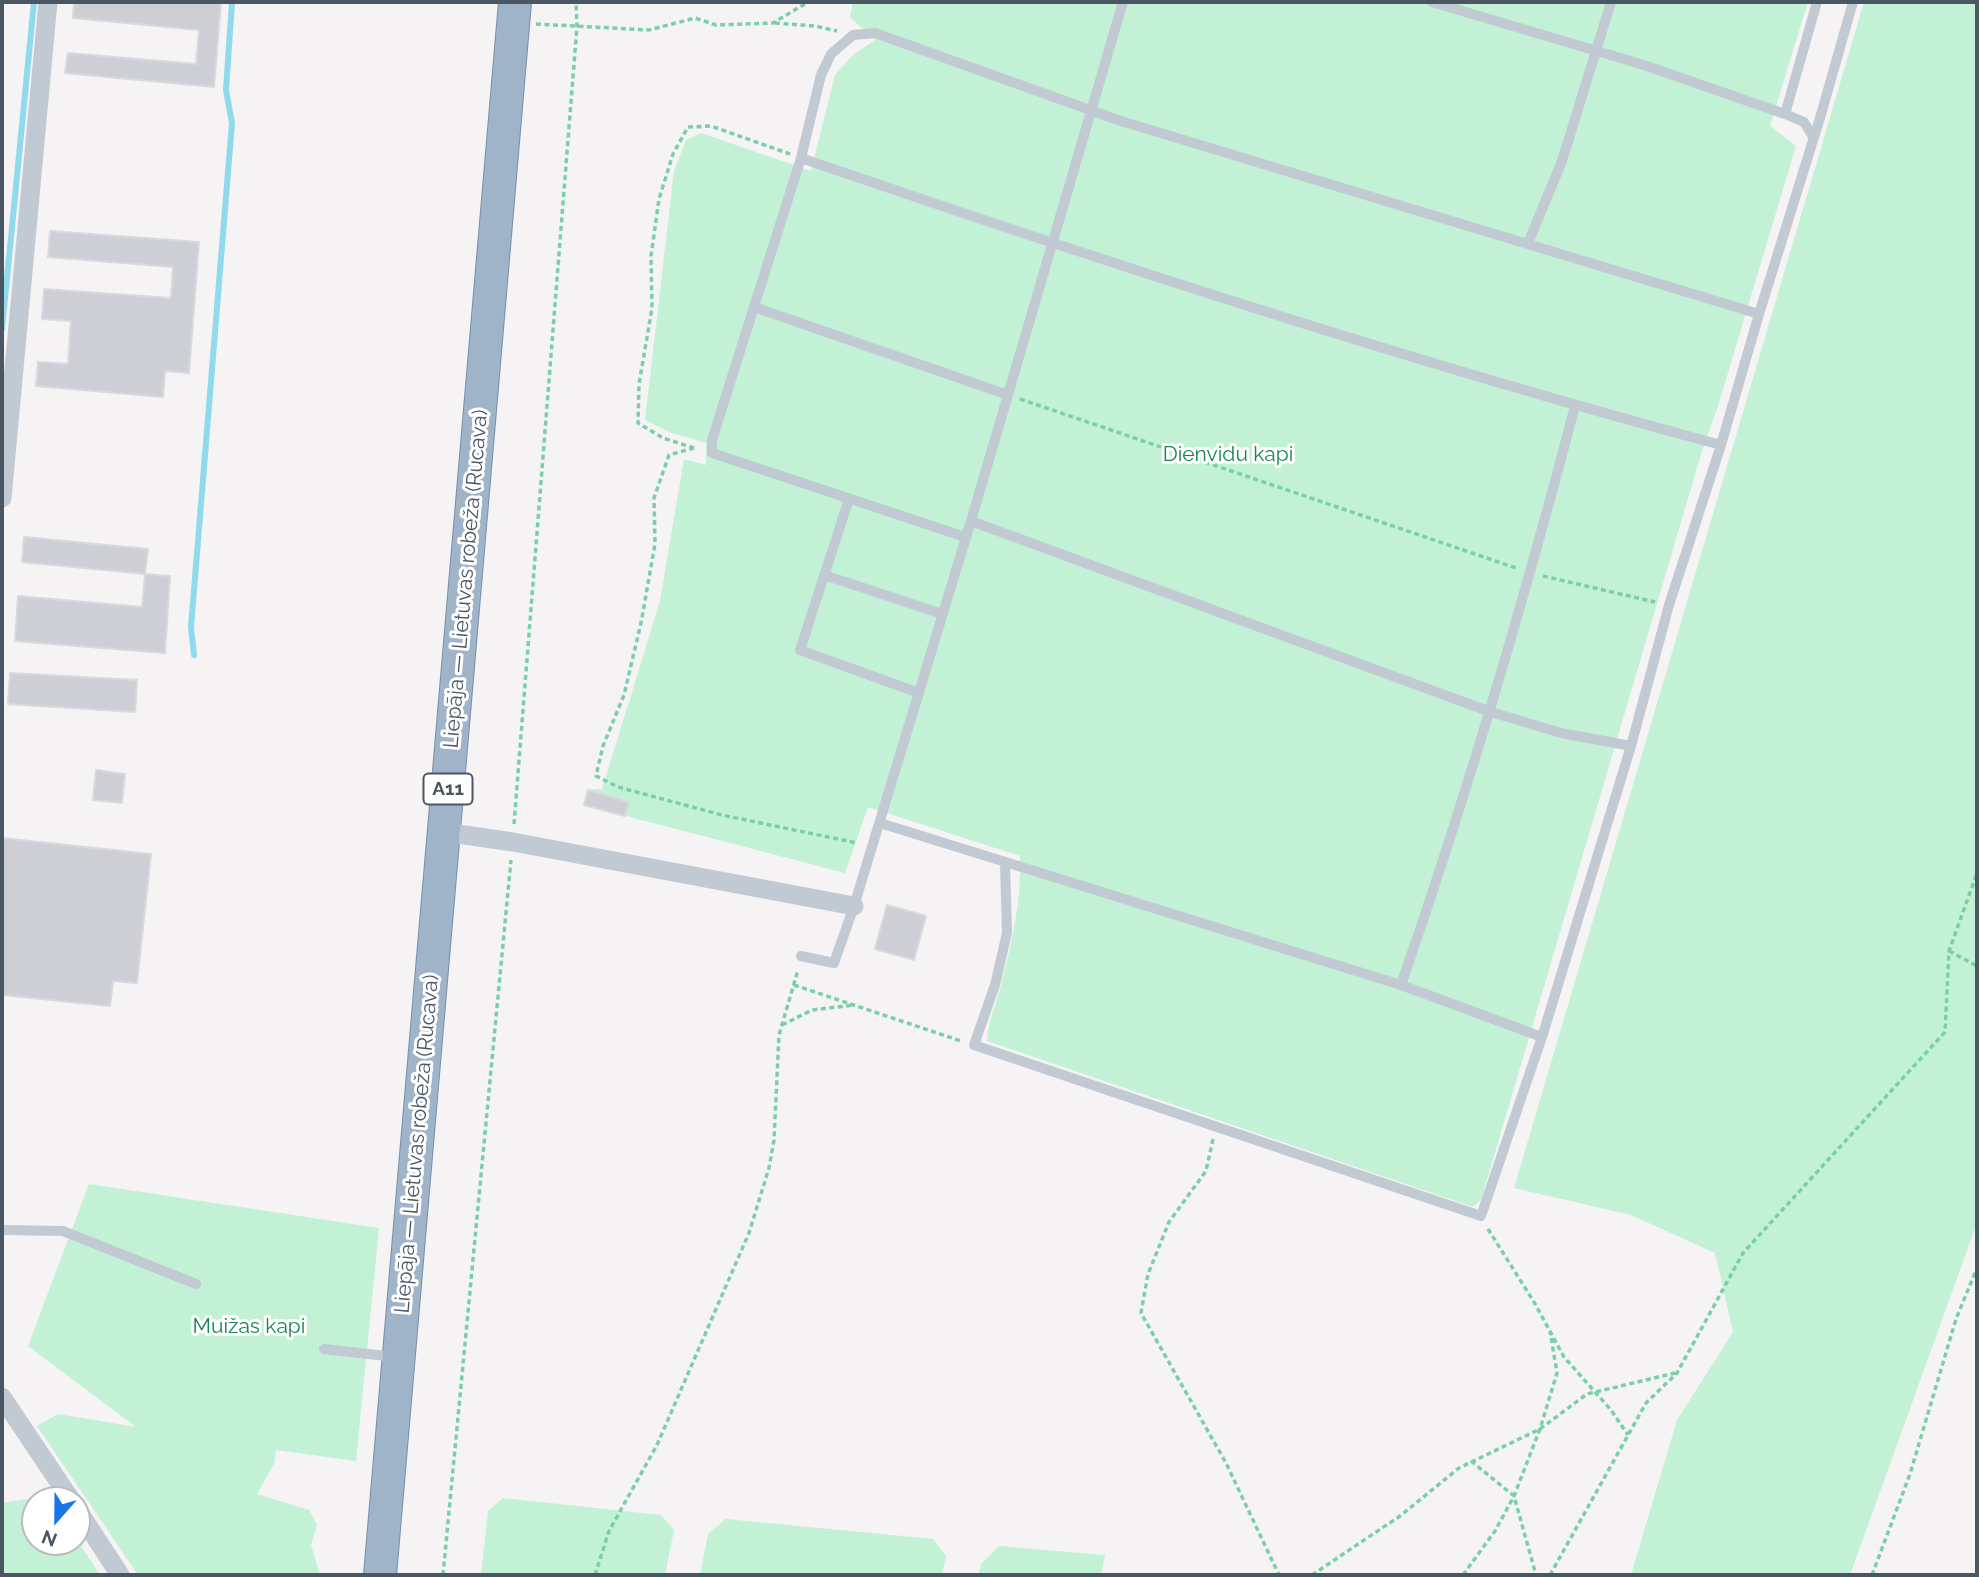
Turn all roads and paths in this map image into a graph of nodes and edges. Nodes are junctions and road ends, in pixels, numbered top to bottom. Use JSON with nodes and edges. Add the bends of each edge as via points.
{"nodes":[{"id":1,"x":48,"y":2,"type":"edge"},
{"id":2,"x":576,"y":2,"type":"edge"},
{"id":3,"x":808,"y":2,"type":"edge"},
{"id":4,"x":1123,"y":2,"type":"edge"},
{"id":5,"x":1432,"y":2,"type":"edge"},
{"id":6,"x":1611,"y":2,"type":"edge"},
{"id":7,"x":1817,"y":2,"type":"edge"},
{"id":8,"x":1853,"y":2,"type":"edge"},
{"id":9,"x":514,"y":13,"type":"edge"},
{"id":10,"x":773,"y":23,"type":"junction"},
{"id":11,"x":577,"y":26,"type":"junction"},
{"id":12,"x":853,"y":35,"type":"junction"},
{"id":13,"x":1596,"y":51,"type":"junction"},
{"id":14,"x":1091,"y":110,"type":"junction"},
{"id":15,"x":1785,"y":114,"type":"junction"},
{"id":16,"x":1813,"y":137,"type":"junction"},
{"id":17,"x":801,"y":158,"type":"junction"},
{"id":18,"x":1528,"y":243,"type":"junction"},
{"id":19,"x":1054,"y":244,"type":"junction"},
{"id":20,"x":754,"y":307,"type":"junction"},
{"id":21,"x":1759,"y":314,"type":"junction"},
{"id":22,"x":1008,"y":395,"type":"junction"},
{"id":23,"x":1575,"y":406,"type":"junction"},
{"id":24,"x":1721,"y":445,"type":"junction"},
{"id":25,"x":694,"y":448,"type":"junction"},
{"id":26,"x":712,"y":453,"type":"junction"},
{"id":27,"x":2,"y":498,"type":"edge"},
{"id":28,"x":849,"y":499,"type":"junction"},
{"id":29,"x":971,"y":521,"type":"junction"},
{"id":30,"x":965,"y":537,"type":"junction"},
{"id":31,"x":1531,"y":573,"type":"junction"},
{"id":32,"x":824,"y":575,"type":"junction"},
{"id":33,"x":1669,"y":605,"type":"junction"},
{"id":34,"x":942,"y":614,"type":"junction"},
{"id":35,"x":919,"y":693,"type":"junction"},
{"id":36,"x":1489,"y":711,"type":"junction"},
{"id":37,"x":1631,"y":746,"type":"junction"},
{"id":38,"x":880,"y":823,"type":"junction"},
{"id":39,"x":444,"y":832,"type":"junction"},
{"id":40,"x":513,"y":842,"type":"junction"},
{"id":41,"x":871,"y":846,"type":"junction"},
{"id":42,"x":1005,"y":863,"type":"junction"},
{"id":43,"x":1977,"y":873,"type":"edge"},
{"id":44,"x":853,"y":906,"type":"junction"},
{"id":45,"x":1949,"y":951,"type":"junction"},
{"id":46,"x":801,"y":956,"type":"joint"},
{"id":47,"x":1977,"y":967,"type":"edge"},
{"id":48,"x":794,"y":985,"type":"junction"},
{"id":49,"x":1401,"y":985,"type":"junction"},
{"id":50,"x":856,"y":1005,"type":"junction"},
{"id":51,"x":782,"y":1025,"type":"junction"},
{"id":52,"x":1542,"y":1037,"type":"junction"},
{"id":53,"x":974,"y":1045,"type":"junction"},
{"id":54,"x":1216,"y":1128,"type":"junction"},
{"id":55,"x":1481,"y":1216,"type":"junction"},
{"id":56,"x":2,"y":1230,"type":"edge"},
{"id":57,"x":1977,"y":1268,"type":"edge"},
{"id":58,"x":196,"y":1284,"type":"dead end"},
{"id":59,"x":1550,"y":1331,"type":"junction"},
{"id":60,"x":324,"y":1349,"type":"dead end"},
{"id":61,"x":399,"y":1357,"type":"junction"},
{"id":62,"x":1677,"y":1373,"type":"junction"},
{"id":63,"x":1594,"y":1392,"type":"junction"},
{"id":64,"x":2,"y":1397,"type":"edge"},
{"id":65,"x":1540,"y":1429,"type":"junction"},
{"id":66,"x":1628,"y":1434,"type":"junction"},
{"id":67,"x":1471,"y":1461,"type":"junction"},
{"id":68,"x":62,"y":1486,"type":"edge"},
{"id":69,"x":1514,"y":1496,"type":"junction"},
{"id":70,"x":91,"y":1530,"type":"edge"},
{"id":71,"x":120,"y":1575,"type":"edge"},
{"id":72,"x":380,"y":1575,"type":"edge"},
{"id":73,"x":443,"y":1575,"type":"edge"},
{"id":74,"x":595,"y":1575,"type":"edge"},
{"id":75,"x":1279,"y":1575,"type":"edge"},
{"id":76,"x":1312,"y":1575,"type":"edge"},
{"id":77,"x":1464,"y":1575,"type":"edge"},
{"id":78,"x":1536,"y":1575,"type":"edge"},
{"id":79,"x":1550,"y":1575,"type":"edge"},
{"id":80,"x":1872,"y":1575,"type":"edge"}],
"edges":[{"from":1,"to":27,"type":"street"},
{"from":2,"to":11,"type":"path"},
{"from":3,"to":10,"type":"path"},
{"from":4,"to":14,"type":"lane"},
{"from":5,"to":13,"type":"lane"},
{"from":6,"to":13,"type":"lane"},
{"from":7,"to":15,"type":"lane"},
{"from":8,"to":16,"type":"lane"},
{"from":9,"to":11,"type":"path"},
{"from":9,"to":39,"type":"highway","name":"Liepāja — Lietuvas robeža (Rucava)","number":"A11"},
{"from":10,"to":11,"type":"path","via":[[716,25],[695,18],[649,30]]},
{"from":10,"to":12,"type":"path"},
{"from":11,"to":40,"type":"path"},
{"from":12,"to":14,"type":"lane","via":[[875,33]]},
{"from":12,"to":17,"type":"lane","via":[[831,54],[821,75]]},
{"from":13,"to":15,"type":"lane"},
{"from":13,"to":18,"type":"lane","via":[[1562,161]]},
{"from":14,"to":18,"type":"lane"},
{"from":14,"to":19,"type":"lane"},
{"from":15,"to":16,"type":"lane","via":[[1804,122]]},
{"from":16,"to":21,"type":"lane"},
{"from":17,"to":19,"type":"lane"},
{"from":17,"to":20,"type":"lane"},
{"from":17,"to":25,"type":"path","via":[[711,126],[688,127],[673,154],[652,244],[652,308],[639,384],[638,423],[663,438]]},
{"from":18,"to":21,"type":"lane"},
{"from":19,"to":22,"type":"lane"},
{"from":19,"to":23,"type":"lane"},
{"from":20,"to":22,"type":"lane"},
{"from":20,"to":26,"type":"lane","via":[[712,440]]},
{"from":21,"to":24,"type":"lane"},
{"from":22,"to":29,"type":"lane"},
{"from":22,"to":31,"type":"path"},
{"from":23,"to":24,"type":"lane"},
{"from":23,"to":31,"type":"lane"},
{"from":24,"to":33,"type":"lane"},
{"from":25,"to":26,"type":"path"},
{"from":25,"to":41,"type":"path","via":[[668,455],[654,498],[654,544],[641,623],[624,695],[596,776],[618,787],[722,815]]},
{"from":26,"to":28,"type":"lane"},
{"from":28,"to":30,"type":"lane"},
{"from":28,"to":32,"type":"lane"},
{"from":29,"to":30,"type":"lane"},
{"from":29,"to":36,"type":"lane"},
{"from":30,"to":34,"type":"lane"},
{"from":31,"to":33,"type":"path"},
{"from":31,"to":36,"type":"lane"},
{"from":32,"to":34,"type":"lane"},
{"from":32,"to":35,"type":"lane","via":[[800,650]]},
{"from":33,"to":37,"type":"lane"},
{"from":34,"to":35,"type":"lane"},
{"from":35,"to":38,"type":"lane"},
{"from":36,"to":37,"type":"lane","via":[[1561,733]]},
{"from":36,"to":49,"type":"lane"},
{"from":37,"to":52,"type":"lane"},
{"from":38,"to":41,"type":"lane"},
{"from":38,"to":42,"type":"lane"},
{"from":39,"to":40,"type":"street"},
{"from":39,"to":61,"type":"highway","name":"Liepāja — Lietuvas robeža (Rucava)","number":"A11"},
{"from":40,"to":44,"type":"street"},
{"from":40,"to":73,"type":"path"},
{"from":41,"to":44,"type":"lane"},
{"from":42,"to":49,"type":"lane"},
{"from":42,"to":53,"type":"lane","via":[[1007,933]]},
{"from":43,"to":45,"type":"path"},
{"from":44,"to":46,"type":"lane","via":[[834,962]]},
{"from":45,"to":47,"type":"path"},
{"from":45,"to":62,"type":"path","via":[[1945,1031],[1743,1253]]},
{"from":46,"to":48,"type":"path"},
{"from":48,"to":50,"type":"path"},
{"from":48,"to":51,"type":"path"},
{"from":49,"to":52,"type":"lane"},
{"from":50,"to":51,"type":"path","via":[[811,1010]]},
{"from":50,"to":53,"type":"path"},
{"from":51,"to":74,"type":"path","via":[[774,1140],[749,1233],[657,1445],[609,1531]]},
{"from":52,"to":55,"type":"lane"},
{"from":53,"to":54,"type":"lane"},
{"from":54,"to":55,"type":"lane"},
{"from":54,"to":75,"type":"path","via":[[1206,1171],[1169,1222],[1148,1274],[1141,1312],[1226,1463]]},
{"from":55,"to":59,"type":"path"},
{"from":56,"to":58,"type":"lane","via":[[63,1231]]},
{"from":57,"to":80,"type":"path"},
{"from":59,"to":63,"type":"path","via":[[1564,1357]]},
{"from":59,"to":65,"type":"path","via":[[1557,1373]]},
{"from":60,"to":61,"type":"lane"},
{"from":61,"to":72,"type":"highway","name":"Liepāja — Lietuvas robeža (Rucava)","number":"A11"},
{"from":62,"to":63,"type":"path"},
{"from":62,"to":66,"type":"path","via":[[1646,1403]]},
{"from":63,"to":65,"type":"path"},
{"from":63,"to":66,"type":"path"},
{"from":64,"to":68,"type":"street"},
{"from":65,"to":67,"type":"path"},
{"from":65,"to":69,"type":"path"},
{"from":66,"to":79,"type":"path"},
{"from":67,"to":69,"type":"path"},
{"from":67,"to":76,"type":"path"},
{"from":69,"to":77,"type":"path"},
{"from":69,"to":78,"type":"path"},
{"from":70,"to":71,"type":"street"}]}
